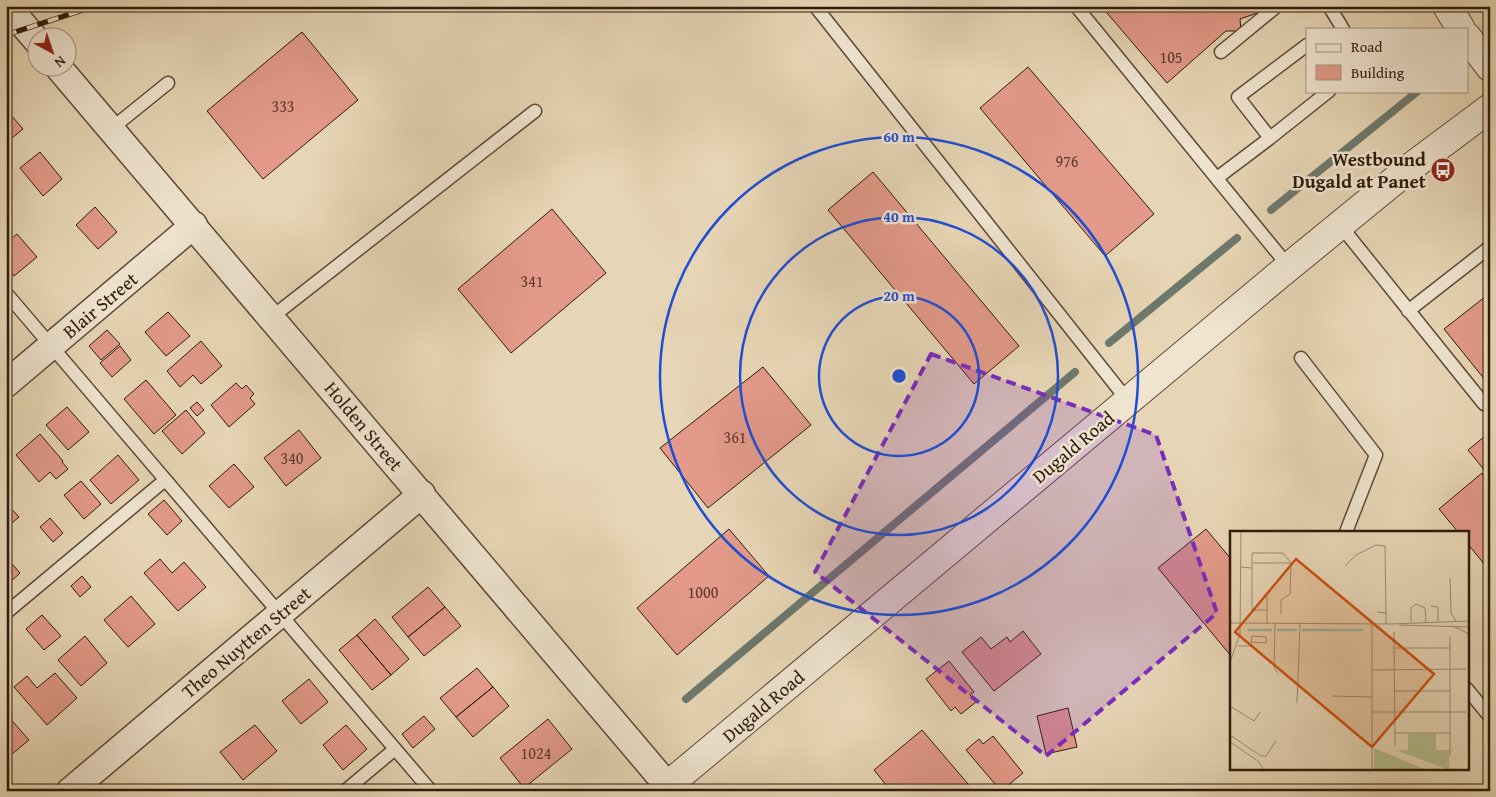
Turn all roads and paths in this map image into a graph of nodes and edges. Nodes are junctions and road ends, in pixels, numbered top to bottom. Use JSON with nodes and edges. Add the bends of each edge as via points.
{"nodes":[{"id":1,"x":7,"y":6,"type":"edge"},
{"id":2,"x":815,"y":6,"type":"edge"},
{"id":3,"x":1076,"y":6,"type":"edge"},
{"id":4,"x":1277,"y":6,"type":"edge"},
{"id":5,"x":1330,"y":6,"type":"edge"},
{"id":6,"x":1447,"y":6,"type":"edge"},
{"id":7,"x":1336,"y":26,"type":"edge"},
{"id":8,"x":1460,"y":28,"type":"edge"},
{"id":9,"x":28,"y":30,"type":"edge"},
{"id":10,"x":1468,"y":38,"type":"edge"},
{"id":11,"x":1306,"y":46,"type":"edge"},
{"id":12,"x":1221,"y":52,"type":"dead end"},
{"id":13,"x":1490,"y":67,"type":"edge"},
{"id":14,"x":68,"y":78,"type":"edge"},
{"id":15,"x":168,"y":83,"type":"dead end"},
{"id":16,"x":1328,"y":92,"type":"edge"},
{"id":17,"x":1490,"y":108,"type":"edge"},
{"id":18,"x":535,"y":111,"type":"dead end"},
{"id":19,"x":111,"y":128,"type":"junction"},
{"id":20,"x":1270,"y":138,"type":"junction"},
{"id":21,"x":1216,"y":178,"type":"junction"},
{"id":22,"x":194,"y":225,"type":"junction"},
{"id":23,"x":1340,"y":225,"type":"junction"},
{"id":24,"x":1490,"y":247,"type":"edge"},
{"id":25,"x":1289,"y":267,"type":"junction"},
{"id":26,"x":6,"y":294,"type":"edge"},
{"id":27,"x":1408,"y":310,"type":"junction"},
{"id":28,"x":272,"y":317,"type":"junction"},
{"id":29,"x":51,"y":346,"type":"junction"},
{"id":30,"x":1300,"y":358,"type":"dead end"},
{"id":31,"x":6,"y":384,"type":"edge"},
{"id":32,"x":1128,"y":401,"type":"junction"},
{"id":33,"x":1484,"y":404,"type":"dead end"},
{"id":34,"x":165,"y":480,"type":"junction"},
{"id":35,"x":422,"y":494,"type":"junction"},
{"id":36,"x":1346,"y":531,"type":"edge"},
{"id":37,"x":6,"y":613,"type":"edge"},
{"id":38,"x":279,"y":614,"type":"junction"},
{"id":39,"x":1468,"y":690,"type":"edge"},
{"id":40,"x":1490,"y":717,"type":"edge"},
{"id":41,"x":395,"y":749,"type":"junction"},
{"id":42,"x":664,"y":788,"type":"edge"},
{"id":43,"x":70,"y":791,"type":"edge"},
{"id":44,"x":345,"y":791,"type":"edge"},
{"id":45,"x":430,"y":791,"type":"edge"}],
"edges":[{"from":1,"to":9,"type":"street"},
{"from":2,"to":32,"type":"lane"},
{"from":3,"to":21,"type":"lane"},
{"from":4,"to":12,"type":"lane"},
{"from":5,"to":7,"type":"lane"},
{"from":6,"to":8,"type":"street"},
{"from":10,"to":13,"type":"street"},
{"from":11,"to":20,"type":"lane","via":[[1238,97]]},
{"from":14,"to":19,"type":"street","name":"Holden Street"},
{"from":15,"to":19,"type":"lane"},
{"from":16,"to":20,"type":"lane"},
{"from":17,"to":23,"type":"street","name":"Dugald Road"},
{"from":18,"to":28,"type":"lane"},
{"from":19,"to":22,"type":"street","name":"Holden Street"},
{"from":20,"to":21,"type":"lane"},
{"from":21,"to":25,"type":"lane"},
{"from":22,"to":28,"type":"street","name":"Holden Street"},
{"from":22,"to":29,"type":"street","name":"Blair Street"},
{"from":23,"to":25,"type":"street","name":"Dugald Road"},
{"from":23,"to":27,"type":"lane"},
{"from":24,"to":27,"type":"lane"},
{"from":25,"to":32,"type":"street","name":"Dugald Road"},
{"from":26,"to":29,"type":"lane"},
{"from":27,"to":33,"type":"lane"},
{"from":28,"to":35,"type":"street","name":"Holden Street"},
{"from":29,"to":31,"type":"street","name":"Blair Street"},
{"from":29,"to":34,"type":"lane"},
{"from":30,"to":36,"type":"lane","via":[[1376,455]]},
{"from":32,"to":42,"type":"street","name":"Dugald Road"},
{"from":34,"to":37,"type":"lane"},
{"from":34,"to":38,"type":"lane"},
{"from":35,"to":38,"type":"street","name":"Theo Nuytten Street"},
{"from":35,"to":42,"type":"street","name":"Holden Street"},
{"from":38,"to":41,"type":"lane"},
{"from":38,"to":43,"type":"street","name":"Theo Nuytten Street"},
{"from":39,"to":40,"type":"lane"},
{"from":41,"to":44,"type":"lane"},
{"from":41,"to":45,"type":"lane"}]}
